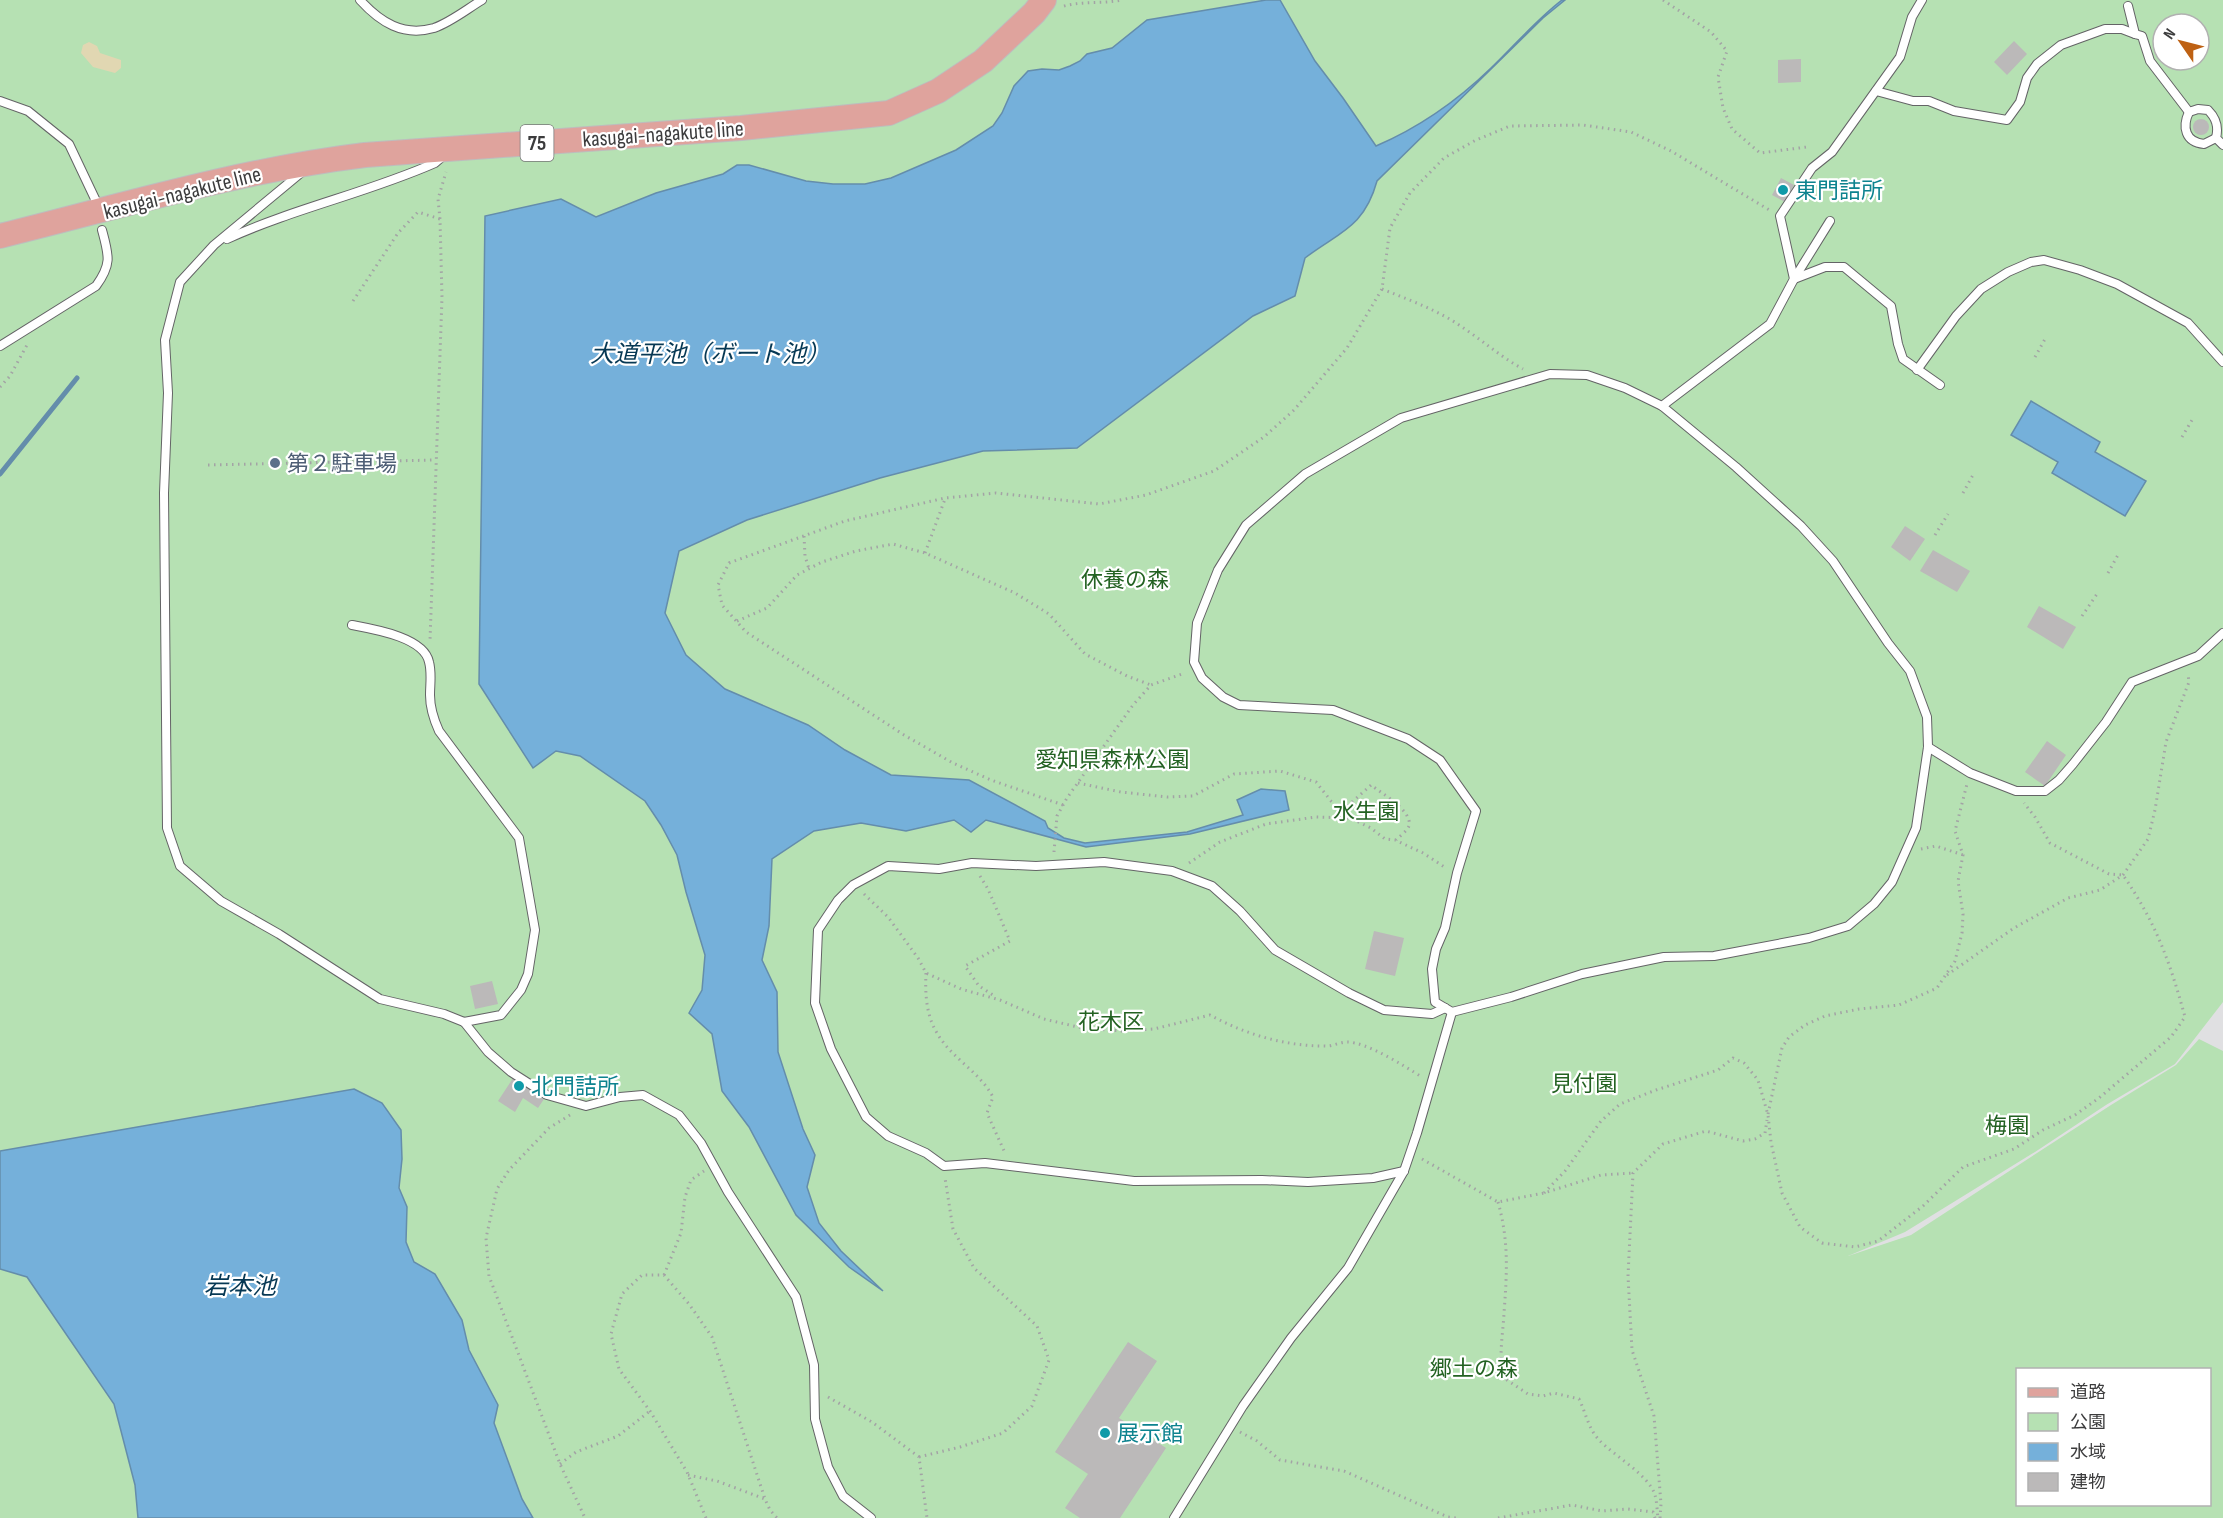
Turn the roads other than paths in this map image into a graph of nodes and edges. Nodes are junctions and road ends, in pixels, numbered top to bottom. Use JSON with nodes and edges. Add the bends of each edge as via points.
{"nodes":[{"id":1,"x":360,"y":0,"type":"edge"},
{"id":2,"x":482,"y":0,"type":"edge"},
{"id":3,"x":1044,"y":0,"type":"edge"},
{"id":4,"x":1922,"y":0,"type":"edge"},
{"id":5,"x":2128,"y":6,"type":"dead end"},
{"id":6,"x":2135,"y":33,"type":"junction"},
{"id":7,"x":1876,"y":91,"type":"junction"},
{"id":8,"x":0,"y":101,"type":"edge"},
{"id":9,"x":2189,"y":112,"type":"junction"},
{"id":10,"x":2216,"y":138,"type":"junction"},
{"id":11,"x":2223,"y":145,"type":"edge"},
{"id":12,"x":450,"y":160,"type":"junction"},
{"id":13,"x":315,"y":161,"type":"junction"},
{"id":14,"x":96,"y":201,"type":"dead end"},
{"id":15,"x":1830,"y":221,"type":"dead end"},
{"id":16,"x":102,"y":230,"type":"dead end"},
{"id":17,"x":0,"y":236,"type":"edge"},
{"id":18,"x":214,"y":245,"type":"junction"},
{"id":19,"x":1794,"y":279,"type":"junction"},
{"id":20,"x":0,"y":346,"type":"edge"},
{"id":21,"x":2223,"y":362,"type":"edge"},
{"id":22,"x":1917,"y":370,"type":"junction"},
{"id":23,"x":1940,"y":386,"type":"dead end"},
{"id":24,"x":1662,"y":406,"type":"junction"},
{"id":25,"x":352,"y":625,"type":"dead end"},
{"id":26,"x":2223,"y":633,"type":"edge"},
{"id":27,"x":1928,"y":747,"type":"junction"},
{"id":28,"x":1449,"y":1010,"type":"junction"},
{"id":29,"x":464,"y":1022,"type":"junction"},
{"id":30,"x":1404,"y":1171,"type":"junction"},
{"id":31,"x":871,"y":1518,"type":"edge"},
{"id":32,"x":1174,"y":1518,"type":"edge"}],
"edges":[{"from":1,"to":2,"type":"lane","via":[[386,24],[409,30],[433,28]]},
{"from":3,"to":12,"type":"main road","name":"kasugai-nagakute line","number":"75","via":[[982,62],[938,91],[889,113]]},
{"from":4,"to":7,"type":"lane","via":[[1912,17],[1900,57]]},
{"from":5,"to":6,"type":"lane"},
{"from":6,"to":7,"type":"lane","via":[[2105,29],[2061,45],[2037,64],[2007,120]]},
{"from":6,"to":9,"type":"lane","via":[[2142,36],[2150,61]]},
{"from":7,"to":19,"type":"lane","via":[[1832,152],[1812,168],[1780,216]]},
{"from":8,"to":14,"type":"lane","via":[[28,111],[69,144]]},
{"from":9,"to":10,"type":"lane","via":[[2208,110],[2217,122]]},
{"from":9,"to":10,"type":"lane","via":[[2184,130],[2192,140],[2204,144]]},
{"from":10,"to":11,"type":"lane"},
{"from":12,"to":13,"type":"main road","name":"kasugai-nagakute line","number":"75","via":[[365,155]]},
{"from":12,"to":18,"type":"lane","via":[[266,221]]},
{"from":13,"to":17,"type":"main road","name":"kasugai-nagakute line","number":"75"},
{"from":13,"to":18,"type":"lane"},
{"from":15,"to":19,"type":"lane"},
{"from":16,"to":20,"type":"lane","via":[[108,253],[107,271],[96,286]]},
{"from":18,"to":29,"type":"lane","via":[[180,282],[165,340],[167,828],[180,866],[221,901],[380,999]]},
{"from":19,"to":22,"type":"lane","via":[[1825,267],[1844,267],[1892,306],[1903,359]]},
{"from":19,"to":24,"type":"lane","via":[[1770,324]]},
{"from":21,"to":22,"type":"lane","via":[[2188,322],[2117,284],[2044,260],[2008,272],[1981,289]]},
{"from":22,"to":23,"type":"lane"},
{"from":24,"to":27,"type":"lane","via":[[1801,526],[1833,561],[1910,671],[1927,717]]},
{"from":24,"to":28,"type":"lane","via":[[1587,375],[1550,374],[1401,418],[1305,474],[1245,525],[1218,570],[1197,623],[1194,662],[1202,678],[1222,697],[1239,705],[1333,710],[1408,739],[1440,760],[1476,811],[1432,969],[1435,1002]]},
{"from":25,"to":29,"type":"lane","via":[[404,638],[427,653],[432,715],[439,732],[519,838],[535,930],[528,974],[501,1015]]},
{"from":26,"to":27,"type":"lane","via":[[2198,656],[2132,682],[2073,764],[2045,791],[2016,790],[1970,773]]},
{"from":27,"to":28,"type":"lane","via":[[1916,828],[1905,854],[1892,882],[1848,926],[1809,938],[1714,956],[1664,957],[1582,974],[1511,997]]},
{"from":28,"to":30,"type":"lane"},
{"from":28,"to":30,"type":"lane","via":[[1432,1014],[1384,1011],[1275,950],[1212,886],[1172,871],[1104,862],[972,863],[939,869],[888,867],[853,885],[818,930],[815,1003],[831,1049],[866,1117],[888,1136],[944,1166],[985,1163],[1134,1181],[1308,1182],[1373,1178]]},
{"from":29,"to":31,"type":"lane","via":[[488,1052],[547,1095],[586,1106],[643,1095],[679,1115],[701,1143],[796,1297],[814,1365],[815,1419],[828,1467],[843,1496]]},
{"from":30,"to":32,"type":"lane","via":[[1348,1268],[1291,1338]]}]}
